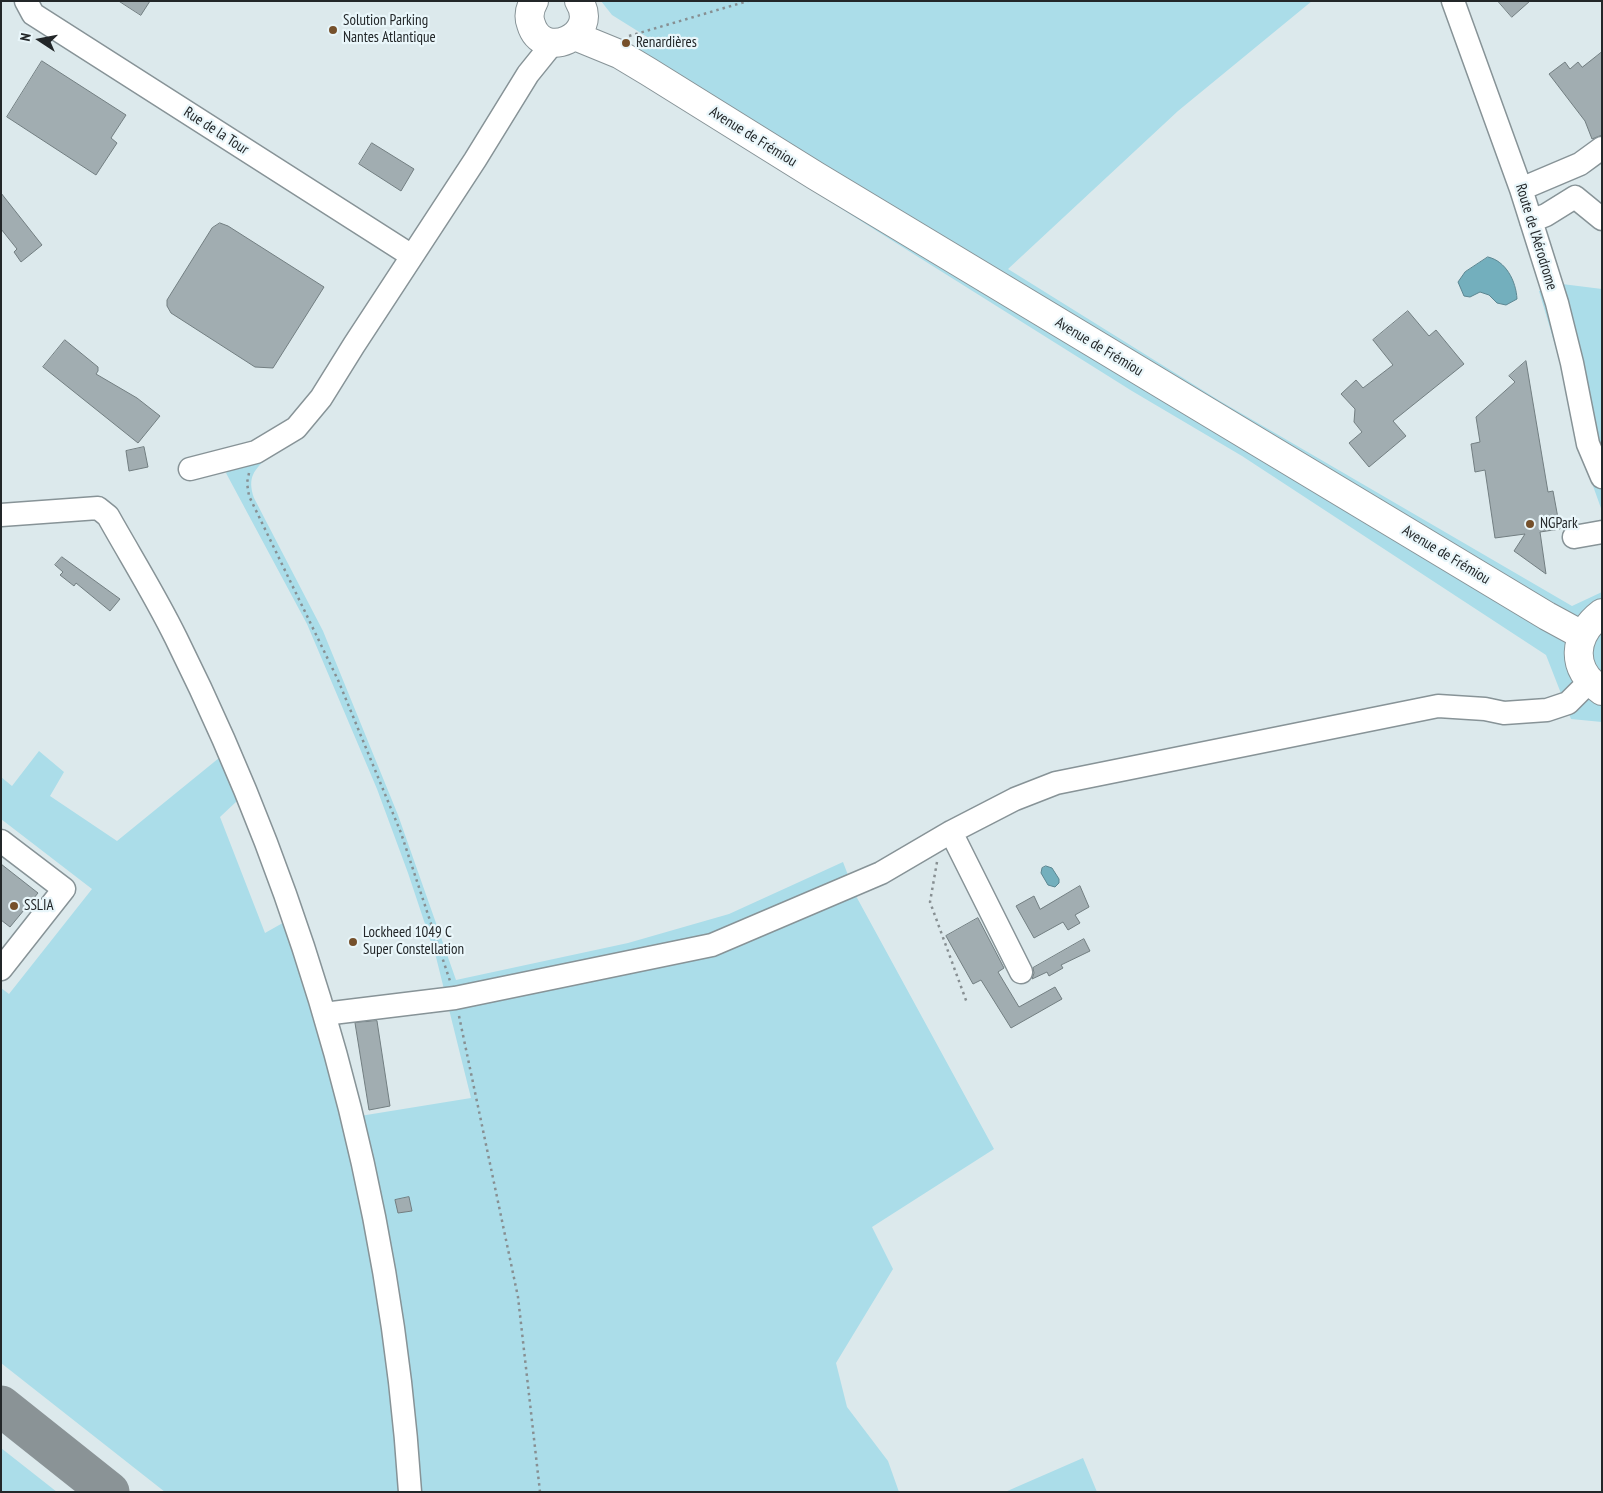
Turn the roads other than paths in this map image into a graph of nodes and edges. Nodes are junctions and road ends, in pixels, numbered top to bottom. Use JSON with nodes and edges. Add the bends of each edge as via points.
{"nodes":[{"id":1,"x":26,"y":1,"type":"edge"},
{"id":2,"x":1454,"y":1,"type":"edge"},
{"id":3,"x":551,"y":19,"type":"edge"},
{"id":4,"x":1602,"y":148,"type":"edge"},
{"id":5,"x":1521,"y":189,"type":"junction"},
{"id":6,"x":1602,"y":219,"type":"edge"},
{"id":7,"x":1531,"y":221,"type":"junction"},
{"id":8,"x":412,"y":256,"type":"junction"},
{"id":9,"x":190,"y":469,"type":"dead end"},
{"id":10,"x":1602,"y":477,"type":"edge"},
{"id":11,"x":1,"y":515,"type":"edge"},
{"id":12,"x":1602,"y":532,"type":"edge"},
{"id":13,"x":1574,"y":537,"type":"dead end"},
{"id":14,"x":1602,"y":613,"type":"edge"},
{"id":15,"x":1582,"y":635,"type":"junction"},
{"id":16,"x":1596,"y":686,"type":"edge"},
{"id":17,"x":951,"y":832,"type":"junction"},
{"id":18,"x":1,"y":841,"type":"edge"},
{"id":19,"x":1,"y":969,"type":"edge"},
{"id":20,"x":1021,"y":972,"type":"dead end"},
{"id":21,"x":324,"y":1014,"type":"junction"},
{"id":22,"x":410,"y":1492,"type":"edge"}],
"edges":[{"from":1,"to":8,"type":"street","name":"Rue de la Tour","via":[[33,14]]},
{"from":2,"to":5,"type":"street","name":"Route de l'Aérodrome"},
{"from":3,"to":8,"type":"street","via":[[528,74]]},
{"from":3,"to":15,"type":"main road","name":"Avenue de Frémiou","via":[[621,46],[1230,426]]},
{"from":4,"to":5,"type":"street","via":[[1580,164]]},
{"from":5,"to":7,"type":"street","name":"Route de l'Aérodrome"},
{"from":6,"to":7,"type":"street","via":[[1575,197]]},
{"from":7,"to":10,"type":"street","name":"Route de l'Aérodrome","via":[[1572,363],[1588,444]]},
{"from":8,"to":9,"type":"street","via":[[321,398],[296,428],[242,464]]},
{"from":11,"to":21,"type":"street","via":[[98,508],[108,516],[176,637],[239,774],[281,883]]},
{"from":12,"to":13,"type":"street"},
{"from":14,"to":15,"type":"main road","via":[[1590,622]]},
{"from":15,"to":16,"type":"main road","via":[[1579,647],[1583,671]]},
{"from":16,"to":17,"type":"street","via":[[1568,703],[1547,710],[1504,713],[1438,706],[1056,783],[1015,799]]},
{"from":17,"to":20,"type":"street"},
{"from":17,"to":21,"type":"street","via":[[882,873],[712,945],[456,998]]},
{"from":18,"to":19,"type":"street","via":[[64,889]]},
{"from":21,"to":22,"type":"street","via":[[357,1133],[391,1306]]}]}
